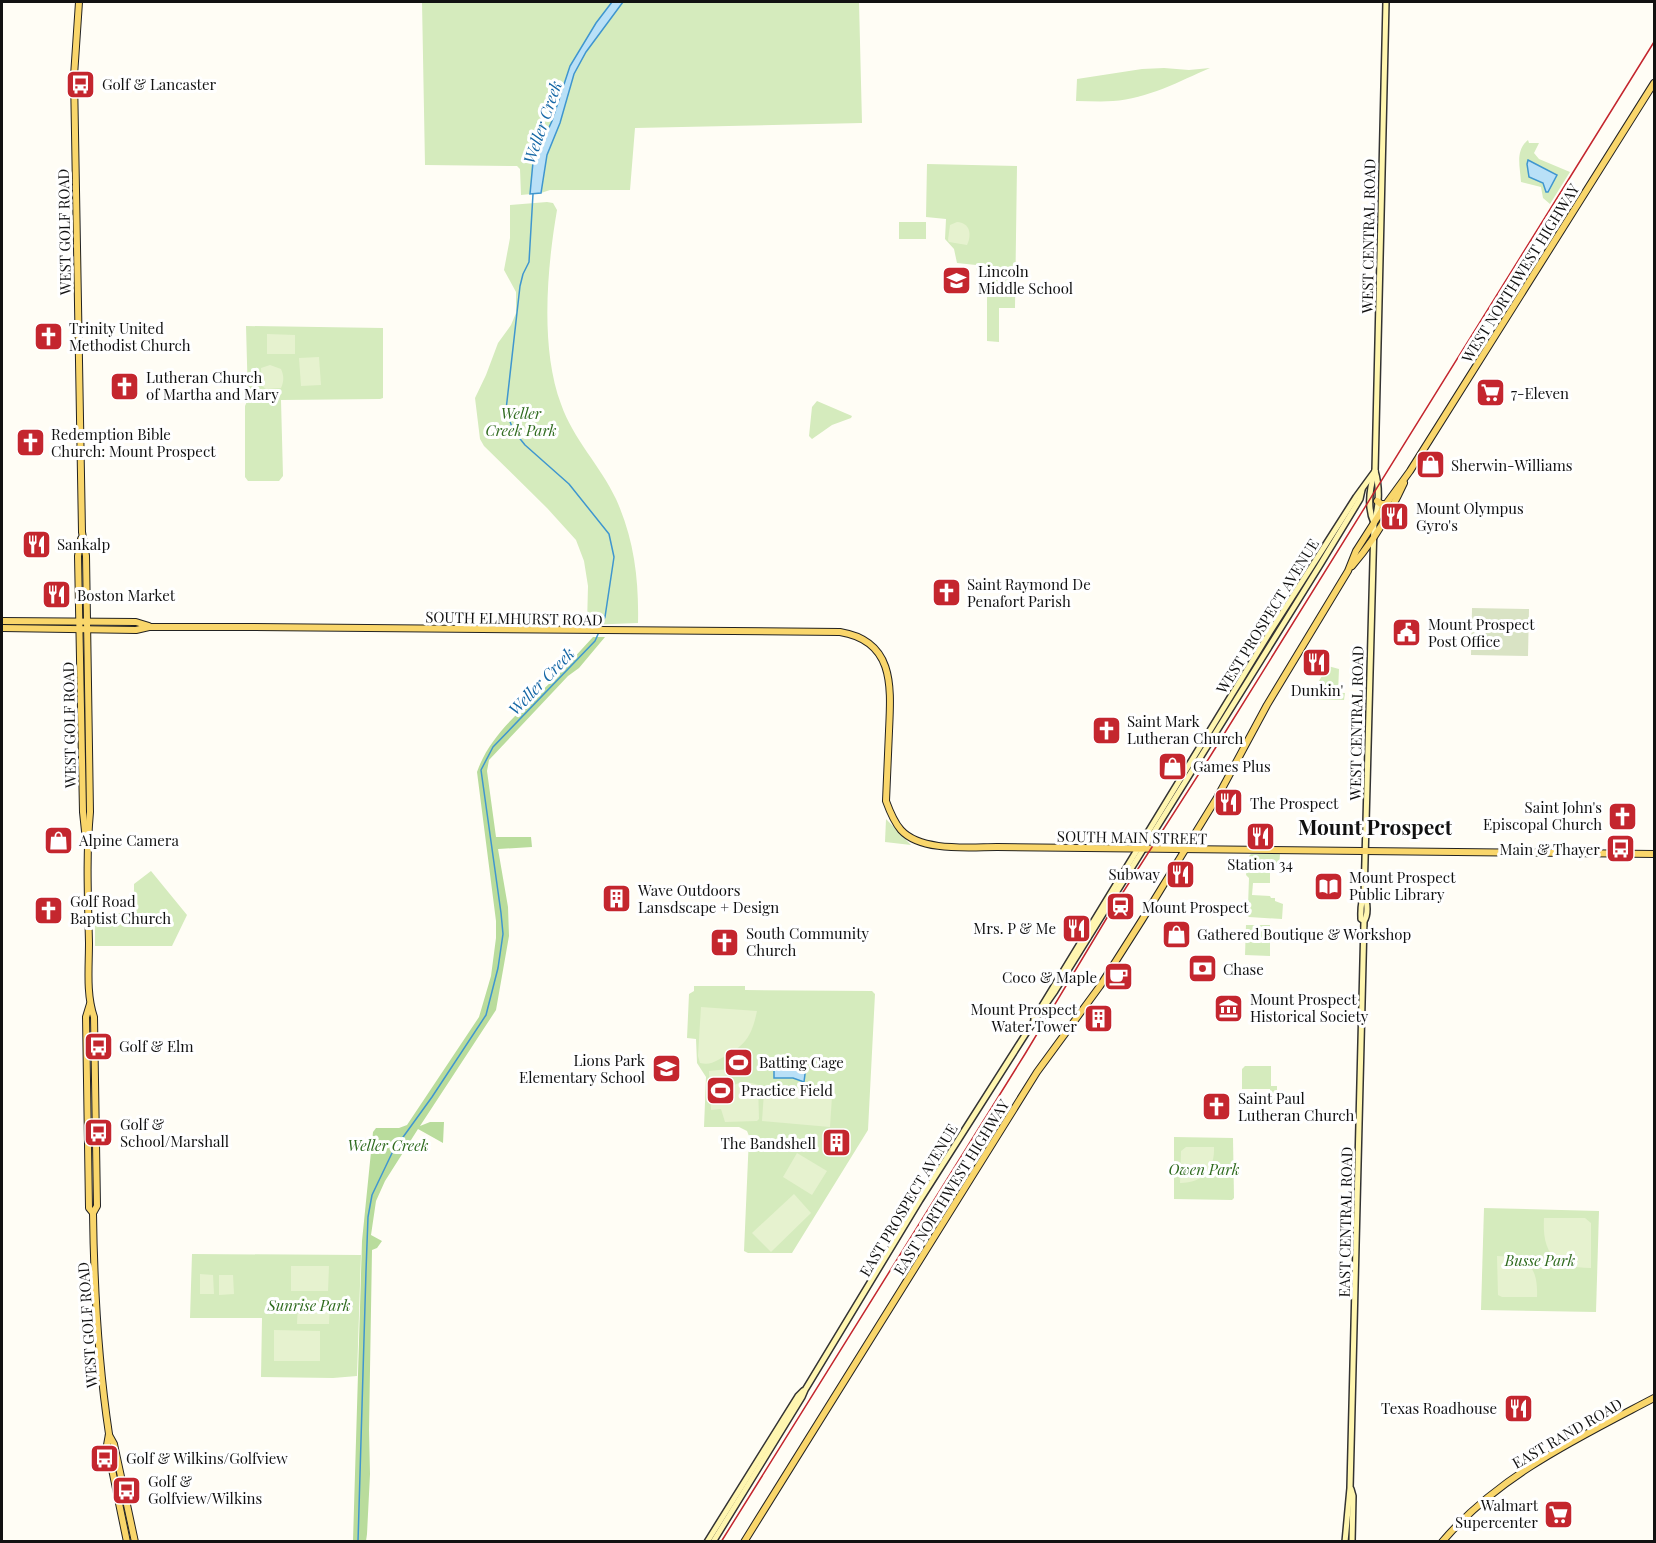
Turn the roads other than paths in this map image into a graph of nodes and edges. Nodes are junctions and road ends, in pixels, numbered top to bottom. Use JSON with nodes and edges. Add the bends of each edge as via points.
{"nodes":[{"id":1,"x":79,"y":2,"type":"edge"},
{"id":2,"x":1386,"y":2,"type":"edge"},
{"id":3,"x":1654,"y":83,"type":"edge"},
{"id":4,"x":1375,"y":471,"type":"junction"},
{"id":5,"x":1407,"y":476,"type":"junction"},
{"id":6,"x":1362,"y":490,"type":"junction"},
{"id":7,"x":1371,"y":496,"type":"junction"},
{"id":8,"x":1360,"y":498,"type":"junction"},
{"id":9,"x":1377,"y":501,"type":"junction"},
{"id":10,"x":1386,"y":504,"type":"junction"},
{"id":11,"x":1374,"y":523,"type":"junction"},
{"id":12,"x":1373,"y":536,"type":"junction"},
{"id":13,"x":1348,"y":571,"type":"junction"},
{"id":14,"x":2,"y":621,"type":"edge"},
{"id":15,"x":83,"y":626,"type":"junction"},
{"id":16,"x":2,"y":628,"type":"edge"},
{"id":17,"x":903,"y":832,"type":"joint"},
{"id":18,"x":1140,"y":848,"type":"junction"},
{"id":19,"x":1185,"y":849,"type":"junction"},
{"id":20,"x":1365,"y":851,"type":"junction"},
{"id":21,"x":1654,"y":854,"type":"edge"},
{"id":22,"x":805,"y":1390,"type":"junction"},
{"id":23,"x":1654,"y":1398,"type":"edge"},
{"id":24,"x":109,"y":1434,"type":"junction"},
{"id":25,"x":1350,"y":1488,"type":"junction"},
{"id":26,"x":127,"y":1542,"type":"edge"},
{"id":27,"x":135,"y":1542,"type":"edge"},
{"id":28,"x":707,"y":1542,"type":"edge"},
{"id":29,"x":713,"y":1542,"type":"edge"},
{"id":30,"x":744,"y":1542,"type":"edge"},
{"id":31,"x":1345,"y":1542,"type":"edge"},
{"id":32,"x":1352,"y":1542,"type":"edge"},
{"id":33,"x":1442,"y":1542,"type":"edge"}],
"edges":[{"from":1,"to":15,"type":"main road","name":"WEST GOLF ROAD","via":[[74,76],[82,533],[86,556]]},
{"from":2,"to":4,"type":"street","name":"WEST CENTRAL ROAD"},
{"from":3,"to":5,"type":"main road","name":"WEST NORTHWEST HIGHWAY"},
{"from":4,"to":6,"type":"street","name":"WEST PROSPECT AVENUE"},
{"from":4,"to":7,"type":"street","name":"WEST CENTRAL ROAD"},
{"from":4,"to":9,"type":"street","name":"WEST CENTRAL ROAD"},
{"from":5,"to":10,"type":"main road","name":"WEST NORTHWEST HIGHWAY"},
{"from":5,"to":12,"type":"main road","name":"WEST NORTHWEST HIGHWAY"},
{"from":6,"to":8,"type":"street","name":"WEST PROSPECT AVENUE"},
{"from":6,"to":18,"type":"street","name":"WEST PROSPECT AVENUE"},
{"from":7,"to":8,"type":"street"},
{"from":7,"to":11,"type":"street","name":"WEST CENTRAL ROAD","via":[[1370,515]]},
{"from":8,"to":18,"type":"street","name":"WEST PROSPECT AVENUE"},
{"from":9,"to":10,"type":"main road"},
{"from":9,"to":11,"type":"street","name":"WEST CENTRAL ROAD"},
{"from":10,"to":11,"type":"main road","name":"WEST NORTHWEST HIGHWAY"},
{"from":11,"to":12,"type":"street","name":"WEST CENTRAL ROAD"},
{"from":11,"to":13,"type":"main road","name":"WEST NORTHWEST HIGHWAY"},
{"from":12,"to":13,"type":"main road","name":"WEST NORTHWEST HIGHWAY"},
{"from":12,"to":20,"type":"street","name":"WEST CENTRAL ROAD"},
{"from":13,"to":19,"type":"main road","name":"WEST NORTHWEST HIGHWAY"},
{"from":14,"to":15,"type":"main road","name":"SOUTH ELMHURST ROAD"},
{"from":15,"to":16,"type":"main road","name":"SOUTH ELMHURST ROAD"},
{"from":15,"to":17,"type":"main road","name":"SOUTH ELMHURST ROAD","via":[[136,630],[149,627],[854,634],[875,648],[890,680],[886,801]]},
{"from":15,"to":24,"type":"main road","name":"WEST GOLF ROAD","via":[[90,812],[90,1004],[94,1017],[96,1327]]},
{"from":17,"to":18,"type":"main road","name":"SOUTH MAIN STREET","via":[[932,845]]},
{"from":18,"to":19,"type":"main road","name":"SOUTH MAIN STREET"},
{"from":18,"to":22,"type":"street","name":"EAST PROSPECT AVENUE"},
{"from":19,"to":20,"type":"main road","name":"SOUTH MAIN STREET"},
{"from":19,"to":30,"type":"main road","name":"EAST NORTHWEST HIGHWAY","via":[[1100,986],[1037,1072]]},
{"from":20,"to":21,"type":"main road","name":"SOUTH MAIN STREET"},
{"from":20,"to":25,"type":"street","name":"EAST CENTRAL ROAD"},
{"from":22,"to":28,"type":"street","name":"EAST PROSPECT AVENUE"},
{"from":22,"to":29,"type":"street","name":"EAST PROSPECT AVENUE"},
{"from":23,"to":33,"type":"main road","name":"EAST RAND ROAD","via":[[1521,1472],[1492,1492]]},
{"from":24,"to":26,"type":"main road","name":"WEST GOLF ROAD","via":[[107,1445]]},
{"from":24,"to":27,"type":"main road","name":"WEST GOLF ROAD"},
{"from":25,"to":31,"type":"street","name":"EAST CENTRAL ROAD"},
{"from":25,"to":32,"type":"street","name":"EAST CENTRAL ROAD"}]}
